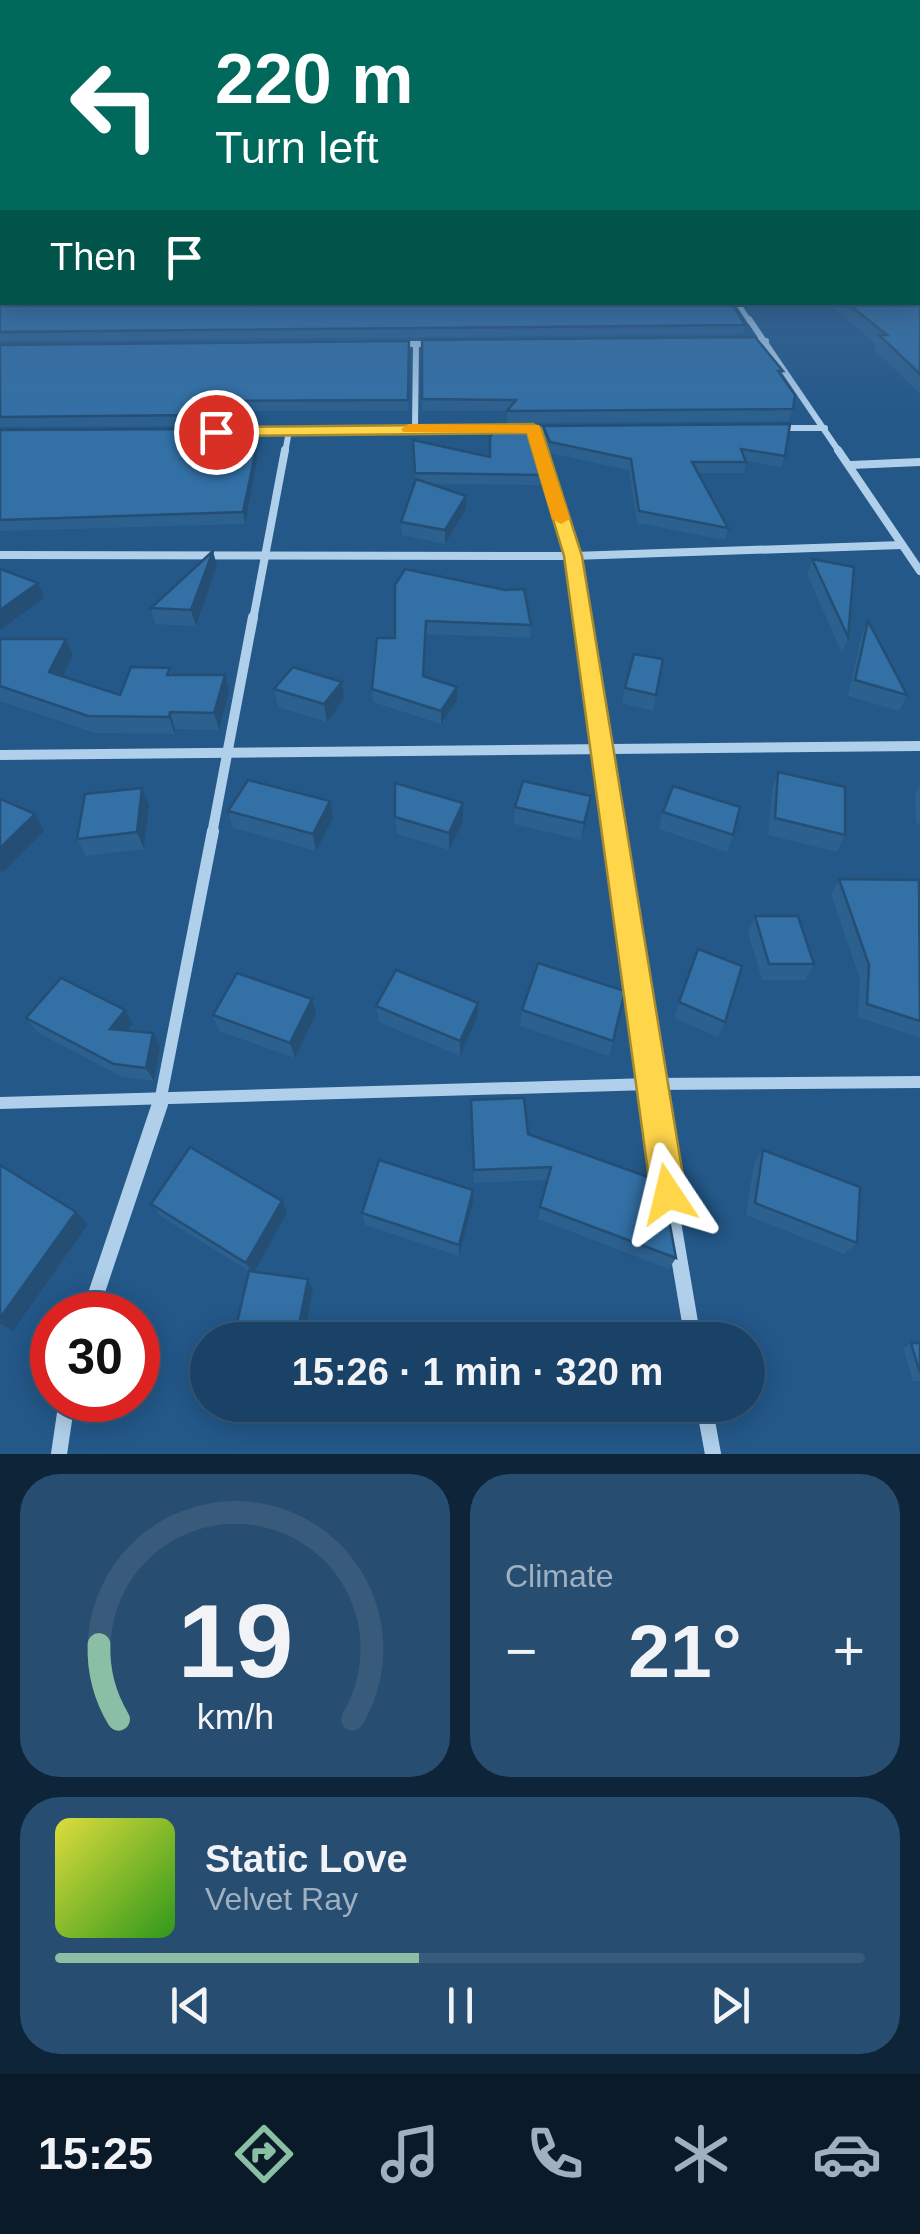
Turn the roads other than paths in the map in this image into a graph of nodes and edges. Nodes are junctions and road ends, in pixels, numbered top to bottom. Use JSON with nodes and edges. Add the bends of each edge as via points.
{"nodes":[{"id":1,"x":740,"y":305,"type":"edge"},
{"id":2,"x":728,"y":341,"type":"edge"},
{"id":3,"x":766,"y":341,"type":"junction"},
{"id":4,"x":416,"y":344,"type":"junction"},
{"id":5,"x":435,"y":344,"type":"edge"},
{"id":6,"x":376,"y":345,"type":"edge"},
{"id":7,"x":415,"y":428,"type":"junction"},
{"id":8,"x":533,"y":428,"type":"junction"},
{"id":9,"x":553,"y":428,"type":"edge"},
{"id":10,"x":766,"y":428,"type":"edge"},
{"id":11,"x":824,"y":428,"type":"junction"},
{"id":12,"x":288,"y":431,"type":"junction"},
{"id":13,"x":173,"y":432,"type":"edge"},
{"id":14,"x":920,"y":462,"type":"edge"},
{"id":15,"x":851,"y":464,"type":"junction"},
{"id":16,"x":902,"y":545,"type":"junction"},
{"id":17,"x":262,"y":554,"type":"junction"},
{"id":18,"x":0,"y":555,"type":"edge"},
{"id":19,"x":573,"y":556,"type":"junction"},
{"id":20,"x":920,"y":571,"type":"edge"},
{"id":21,"x":920,"y":746,"type":"edge"},
{"id":22,"x":604,"y":749,"type":"junction"},
{"id":23,"x":228,"y":754,"type":"junction"},
{"id":24,"x":0,"y":755,"type":"edge"},
{"id":25,"x":920,"y":1082,"type":"edge"},
{"id":26,"x":650,"y":1084,"type":"junction"},
{"id":27,"x":161,"y":1101,"type":"junction"},
{"id":28,"x":0,"y":1104,"type":"edge"},
{"id":29,"x":97,"y":1292,"type":"edge"},
{"id":30,"x":691,"y":1322,"type":"edge"},
{"id":31,"x":64,"y":1422,"type":"edge"},
{"id":32,"x":707,"y":1422,"type":"edge"},
{"id":33,"x":60,"y":1454,"type":"edge"},
{"id":34,"x":713,"y":1454,"type":"edge"}],
"edges":[{"from":1,"to":3,"type":"street"},
{"from":2,"to":3,"type":"street"},
{"from":3,"to":11,"type":"street"},
{"from":4,"to":5,"type":"street"},
{"from":4,"to":6,"type":"street"},
{"from":4,"to":7,"type":"street"},
{"from":7,"to":8,"type":"street"},
{"from":7,"to":12,"type":"street"},
{"from":8,"to":9,"type":"street"},
{"from":8,"to":19,"type":"street"},
{"from":10,"to":11,"type":"street"},
{"from":11,"to":15,"type":"street"},
{"from":12,"to":13,"type":"street"},
{"from":12,"to":17,"type":"street"},
{"from":14,"to":15,"type":"street"},
{"from":15,"to":16,"type":"street"},
{"from":16,"to":19,"type":"street"},
{"from":16,"to":20,"type":"street"},
{"from":17,"to":18,"type":"street"},
{"from":17,"to":19,"type":"street"},
{"from":17,"to":23,"type":"street"},
{"from":19,"to":22,"type":"street"},
{"from":21,"to":22,"type":"street"},
{"from":22,"to":23,"type":"street"},
{"from":22,"to":26,"type":"street"},
{"from":23,"to":24,"type":"street"},
{"from":23,"to":27,"type":"street"},
{"from":25,"to":26,"type":"street"},
{"from":26,"to":27,"type":"street"},
{"from":26,"to":30,"type":"street"},
{"from":27,"to":28,"type":"street"},
{"from":27,"to":29,"type":"street"},
{"from":31,"to":33,"type":"street"},
{"from":32,"to":34,"type":"street"}]}
